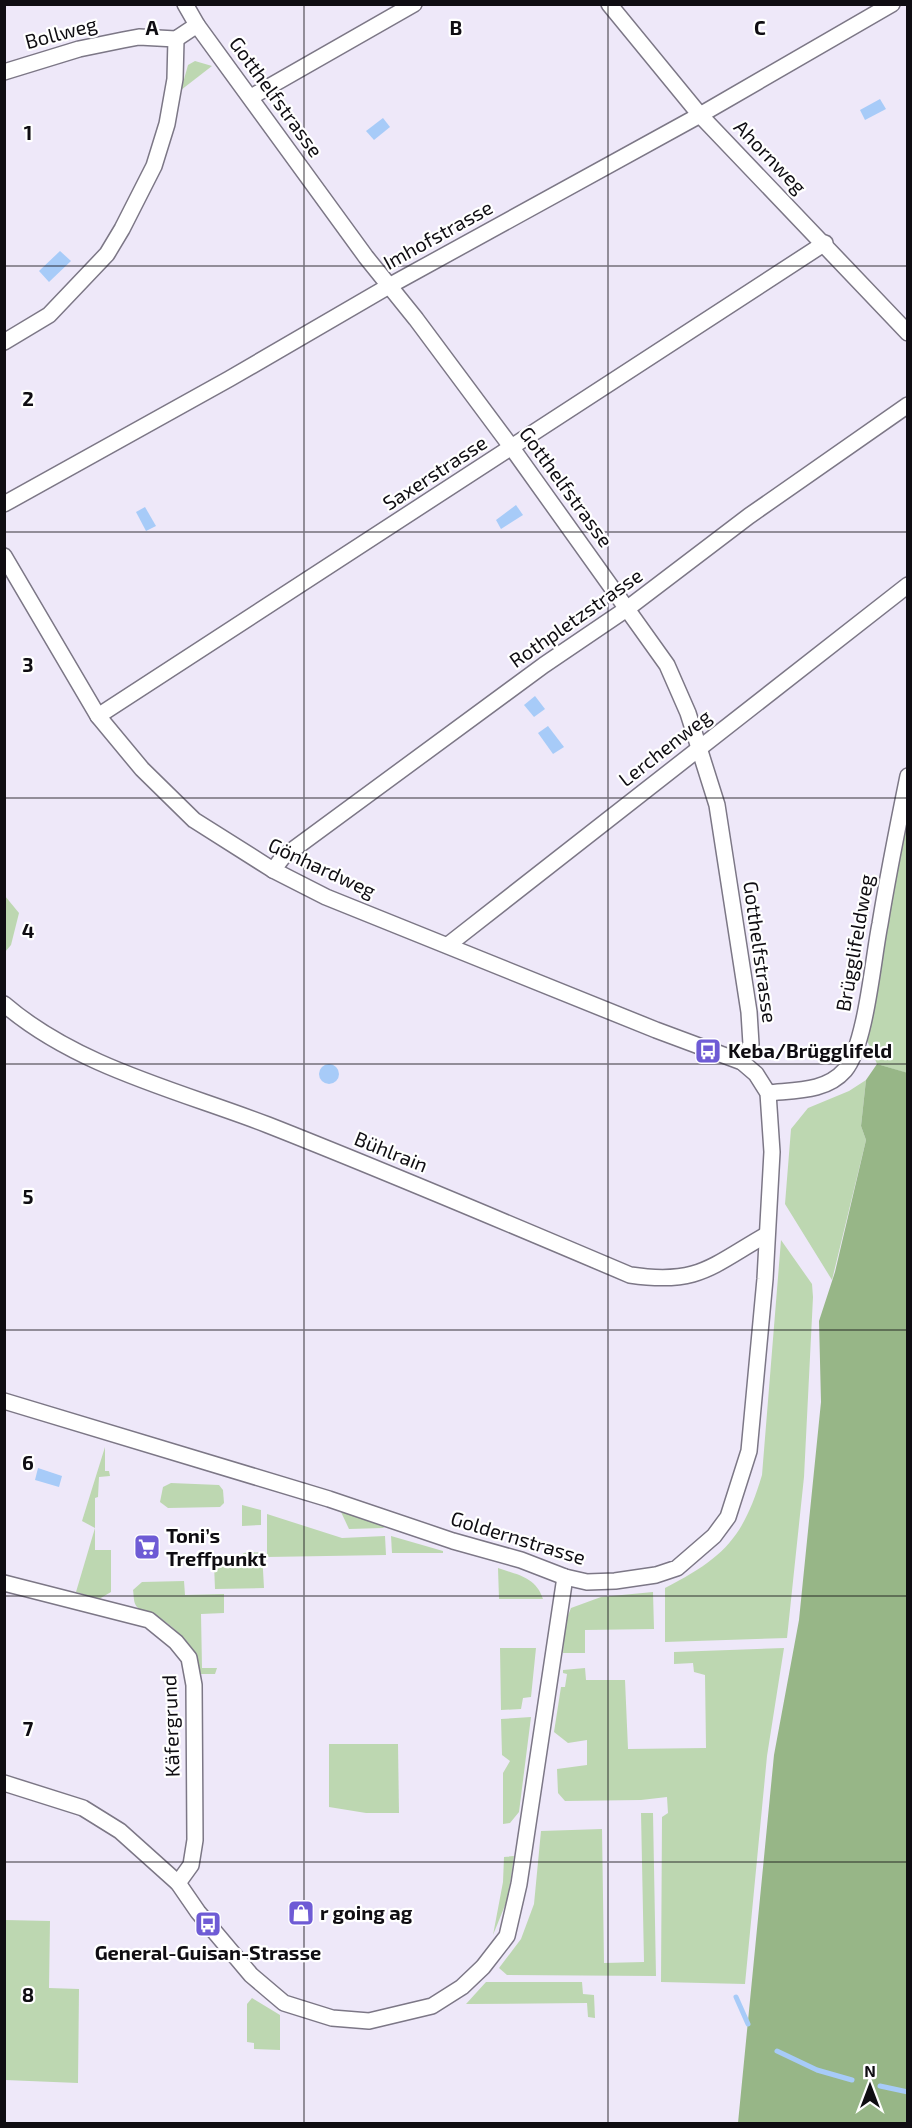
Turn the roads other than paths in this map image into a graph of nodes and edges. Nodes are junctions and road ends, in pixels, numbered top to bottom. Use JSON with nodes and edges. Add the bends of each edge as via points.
{"nodes":[{"id":1,"x":185,"y":4,"type":"edge"},
{"id":2,"x":414,"y":4,"type":"edge"},
{"id":3,"x":609,"y":4,"type":"edge"},
{"id":4,"x":891,"y":4,"type":"edge"},
{"id":5,"x":197,"y":25,"type":"junction"},
{"id":6,"x":176,"y":39,"type":"junction"},
{"id":7,"x":4,"y":72,"type":"edge"},
{"id":8,"x":251,"y":97,"type":"junction"},
{"id":9,"x":700,"y":115,"type":"junction"},
{"id":10,"x":825,"y":243,"type":"junction"},
{"id":11,"x":389,"y":286,"type":"junction"},
{"id":12,"x":908,"y":333,"type":"edge"},
{"id":13,"x":4,"y":342,"type":"edge"},
{"id":14,"x":908,"y":405,"type":"edge"},
{"id":15,"x":512,"y":448,"type":"junction"},
{"id":16,"x":4,"y":504,"type":"edge"},
{"id":17,"x":4,"y":556,"type":"edge"},
{"id":18,"x":908,"y":585,"type":"edge"},
{"id":19,"x":628,"y":608,"type":"junction"},
{"id":20,"x":98,"y":716,"type":"junction"},
{"id":21,"x":700,"y":746,"type":"junction"},
{"id":22,"x":908,"y":776,"type":"edge"},
{"id":23,"x":273,"y":870,"type":"junction"},
{"id":24,"x":448,"y":945,"type":"junction"},
{"id":25,"x":4,"y":1004,"type":"edge"},
{"id":26,"x":742,"y":1062,"type":"junction"},
{"id":27,"x":768,"y":1093,"type":"junction"},
{"id":28,"x":766,"y":1235,"type":"junction"},
{"id":29,"x":4,"y":1401,"type":"edge"},
{"id":30,"x":564,"y":1577,"type":"junction"},
{"id":31,"x":4,"y":1583,"type":"edge"},
{"id":32,"x":4,"y":1783,"type":"edge"},
{"id":33,"x":178,"y":1883,"type":"junction"}],
"edges":[{"from":1,"to":5,"type":"street","name":"Gotthelfstrasse"},
{"from":2,"to":8,"type":"street"},
{"from":3,"to":9,"type":"street","name":"Ahornweg"},
{"from":4,"to":9,"type":"street","name":"Imhofstrasse"},
{"from":5,"to":6,"type":"street"},
{"from":5,"to":8,"type":"street","name":"Gotthelfstrasse"},
{"from":6,"to":7,"type":"street","name":"Bollweg","via":[[123,40]]},
{"from":6,"to":13,"type":"street","via":[[175,79],[167,124],[153,166],[122,230],[107,254],[49,315]]},
{"from":8,"to":11,"type":"street","name":"Gotthelfstrasse"},
{"from":9,"to":10,"type":"street","name":"Ahornweg"},
{"from":9,"to":11,"type":"street","name":"Imhofstrasse"},
{"from":10,"to":12,"type":"street","name":"Ahornweg"},
{"from":10,"to":15,"type":"street","name":"Saxerstrasse"},
{"from":11,"to":15,"type":"street","name":"Gotthelfstrasse"},
{"from":11,"to":16,"type":"street","name":"Imhofstrasse"},
{"from":14,"to":19,"type":"street","name":"Rothpletzstrasse","via":[[749,516]]},
{"from":15,"to":19,"type":"street","name":"Gotthelfstrasse"},
{"from":15,"to":20,"type":"street","name":"Saxerstrasse"},
{"from":17,"to":20,"type":"street","name":"Gönhardweg"},
{"from":18,"to":21,"type":"street","name":"Lerchenweg"},
{"from":19,"to":21,"type":"street","name":"Gotthelfstrasse","via":[[667,665]]},
{"from":19,"to":23,"type":"street","name":"Rothpletzstrasse","via":[[544,664],[283,857]]},
{"from":20,"to":23,"type":"street","name":"Gönhardweg","via":[[142,769],[194,820]]},
{"from":21,"to":24,"type":"street","name":"Lerchenweg"},
{"from":21,"to":26,"type":"street","name":"Gotthelfstrasse","via":[[717,805],[749,1012],[751,1044]]},
{"from":22,"to":27,"type":"street","name":"Brügglifeldweg","via":[[866,1001],[851,1058],[835,1079],[818,1088]]},
{"from":23,"to":24,"type":"street","name":"Gönhardweg","via":[[326,897]]},
{"from":24,"to":26,"type":"street","name":"Gönhardweg"},
{"from":25,"to":28,"type":"street","name":"Bühlrain","via":[[42,1034],[156,1085],[353,1159],[630,1275],[683,1278],[706,1271]]},
{"from":26,"to":27,"type":"street","via":[[756,1074]]},
{"from":27,"to":28,"type":"street","name":"Goldernstrasse","via":[[772,1152]]},
{"from":28,"to":30,"type":"street","name":"Goldernstrasse","via":[[749,1451],[728,1516],[714,1536],[677,1568],[615,1581],[587,1582]]},
{"from":29,"to":30,"type":"street","name":"Goldernstrasse","via":[[329,1499]]},
{"from":30,"to":33,"type":"street","via":[[519,1884],[507,1936],[462,1988],[432,2006],[369,2021],[332,2018],[284,2003],[251,1975]]},
{"from":31,"to":33,"type":"street","name":"Käfergrund","via":[[148,1620],[189,1658],[194,1695],[195,1840],[191,1865]]},
{"from":32,"to":33,"type":"street","via":[[82,1808],[120,1831]]}]}
